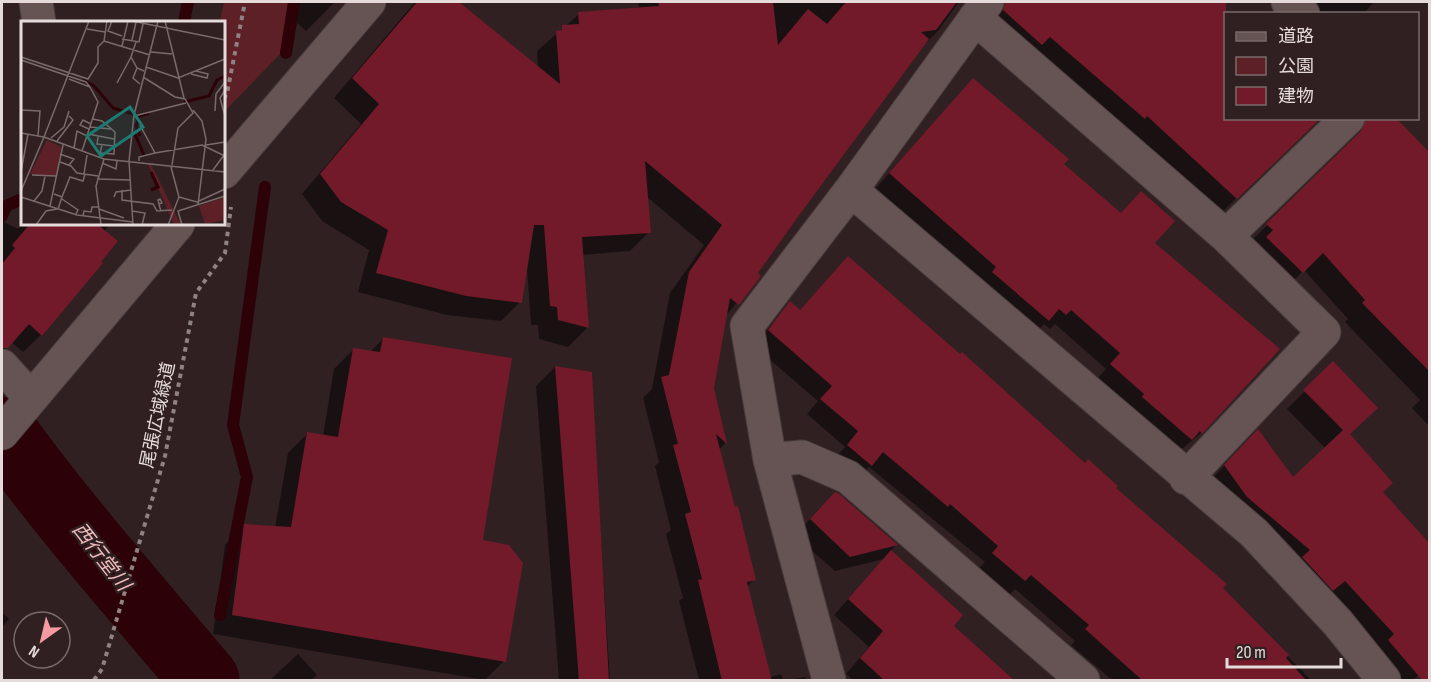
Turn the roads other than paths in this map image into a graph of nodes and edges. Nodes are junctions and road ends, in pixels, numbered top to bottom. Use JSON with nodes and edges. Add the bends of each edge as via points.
{"nodes":[{"id":1,"x":36,"y":2,"type":"edge"},
{"id":2,"x":369,"y":2,"type":"edge"},
{"id":3,"x":1288,"y":2,"type":"edge"},
{"id":4,"x":981,"y":10,"type":"edge"},
{"id":5,"x":1300,"y":12,"type":"edge"},
{"id":6,"x":39,"y":21,"type":"edge"},
{"id":7,"x":1346,"y":120,"type":"edge"},
{"id":8,"x":230,"y":164,"type":"edge"},
{"id":9,"x":851,"y":190,"type":"junction"},
{"id":10,"x":177,"y":225,"type":"edge"},
{"id":11,"x":1226,"y":236,"type":"junction"},
{"id":12,"x":2,"y":366,"type":"edge"},
{"id":13,"x":18,"y":414,"type":"edge"},
{"id":14,"x":770,"y":460,"type":"junction"},
{"id":15,"x":1186,"y":478,"type":"junction"},
{"id":16,"x":829,"y":681,"type":"edge"},
{"id":17,"x":1083,"y":681,"type":"edge"},
{"id":18,"x":1383,"y":681,"type":"edge"}],
"edges":[{"from":1,"to":6,"type":"street"},
{"from":2,"to":8,"type":"street"},
{"from":3,"to":5,"type":"street"},
{"from":4,"to":9,"type":"street"},
{"from":4,"to":11,"type":"street"},
{"from":7,"to":11,"type":"street"},
{"from":9,"to":14,"type":"street","via":[[747,326]]},
{"from":9,"to":15,"type":"street"},
{"from":10,"to":13,"type":"street"},
{"from":11,"to":15,"type":"street","via":[[1324,332]]},
{"from":12,"to":13,"type":"street"},
{"from":14,"to":16,"type":"street"},
{"from":14,"to":17,"type":"street","via":[[802,457],[848,477]]},
{"from":15,"to":18,"type":"street","via":[[1254,533],[1338,623]]}]}
